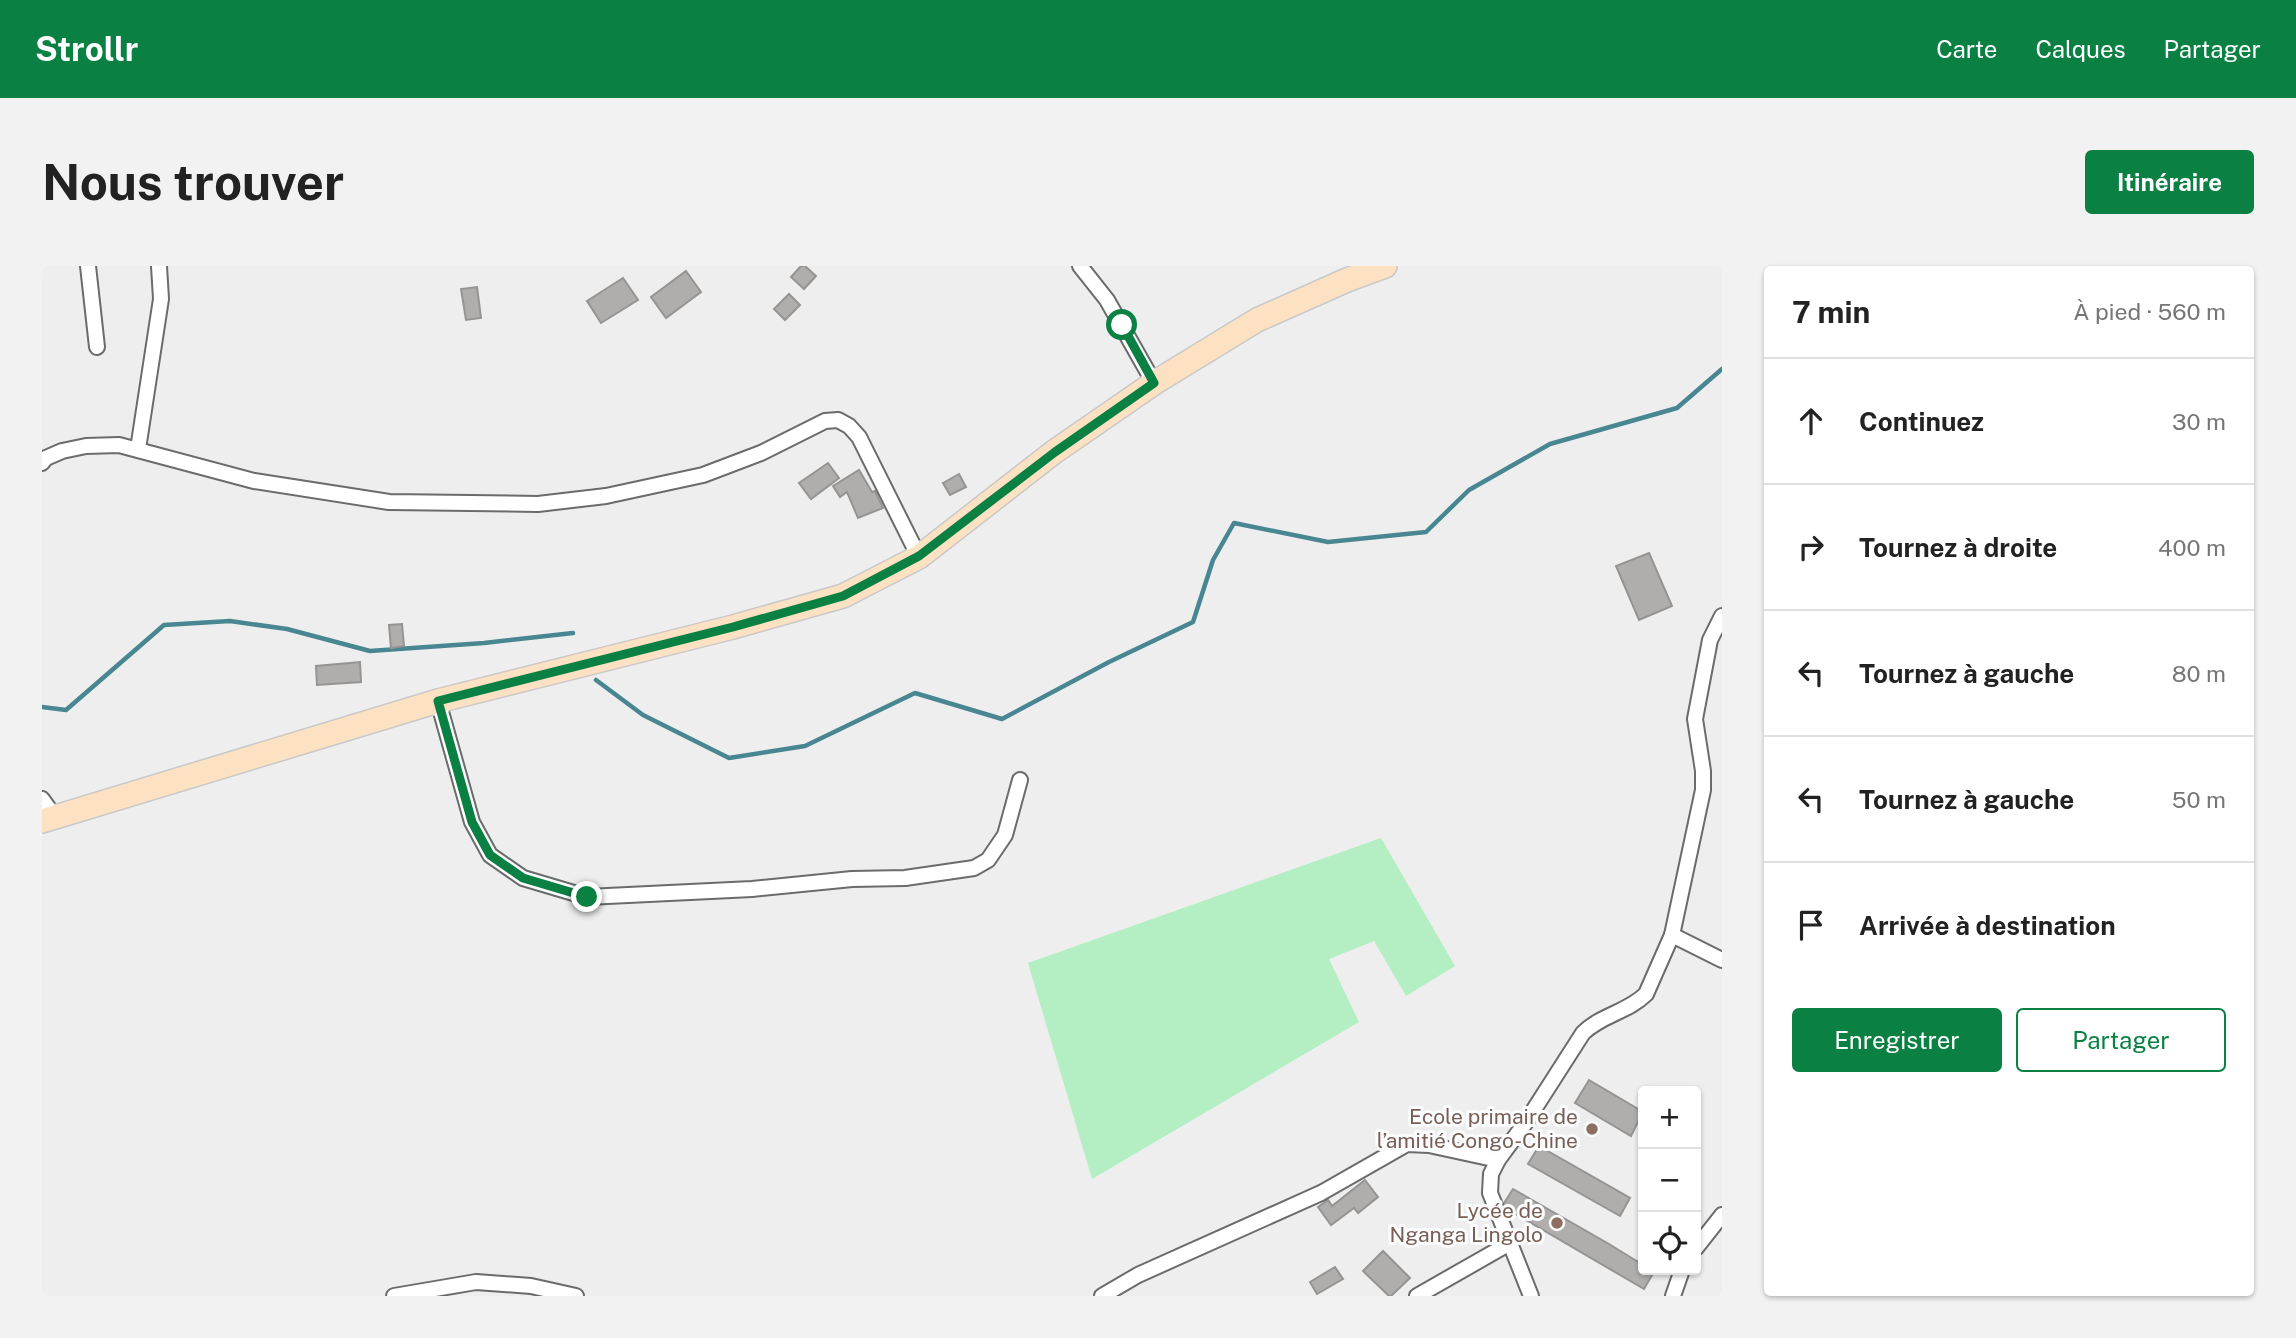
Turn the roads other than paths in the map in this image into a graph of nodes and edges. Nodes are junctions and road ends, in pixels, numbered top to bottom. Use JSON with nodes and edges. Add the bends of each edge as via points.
{"nodes":[{"id":1,"x":88,"y":266,"type":"edge"},
{"id":2,"x":159,"y":266,"type":"edge"},
{"id":3,"x":1080,"y":266,"type":"edge"},
{"id":4,"x":1385,"y":266,"type":"edge"},
{"id":5,"x":97,"y":347,"type":"dead end"},
{"id":6,"x":1154,"y":383,"type":"junction"},
{"id":7,"x":138,"y":449,"type":"junction"},
{"id":8,"x":42,"y":463,"type":"edge"},
{"id":9,"x":919,"y":556,"type":"junction"},
{"id":10,"x":1722,"y":615,"type":"edge"},
{"id":11,"x":438,"y":701,"type":"junction"},
{"id":12,"x":1020,"y":780,"type":"dead end"},
{"id":13,"x":46,"y":812,"type":"edge"},
{"id":14,"x":1672,"y":935,"type":"junction"},
{"id":15,"x":1722,"y":960,"type":"edge"},
{"id":16,"x":1498,"y":1160,"type":"junction"},
{"id":17,"x":1722,"y":1215,"type":"edge"},
{"id":18,"x":1701,"y":1242,"type":"edge"},
{"id":19,"x":1510,"y":1243,"type":"junction"},
{"id":20,"x":1680,"y":1275,"type":"edge"},
{"id":21,"x":394,"y":1296,"type":"edge"},
{"id":22,"x":576,"y":1296,"type":"edge"},
{"id":23,"x":1102,"y":1296,"type":"edge"},
{"id":24,"x":1417,"y":1296,"type":"edge"},
{"id":25,"x":1531,"y":1296,"type":"edge"},
{"id":26,"x":1673,"y":1296,"type":"edge"}],
"edges":[{"from":1,"to":5,"type":"street"},
{"from":2,"to":7,"type":"street","via":[[161,299]]},
{"from":3,"to":6,"type":"street","via":[[1107,300]]},
{"from":4,"to":6,"type":"main road","via":[[1257,320]]},
{"from":6,"to":9,"type":"main road"},
{"from":7,"to":8,"type":"street","via":[[86,446],[62,451]]},
{"from":7,"to":9,"type":"street","via":[[254,481],[389,502],[538,504],[606,496],[703,475],[825,421],[838,421],[859,437]]},
{"from":9,"to":11,"type":"main road","via":[[843,596]]},
{"from":10,"to":14,"type":"street","via":[[1710,640],[1695,719],[1703,790]]},
{"from":11,"to":12,"type":"street","via":[[472,822],[490,855],[523,878],[587,897],[905,878],[974,868],[988,860],[1005,835]]},
{"from":11,"to":13,"type":"main road"},
{"from":14,"to":15,"type":"street"},
{"from":14,"to":16,"type":"street","via":[[1646,994],[1591,1024]]},
{"from":16,"to":19,"type":"street","via":[[1491,1174],[1490,1193]]},
{"from":16,"to":23,"type":"street","via":[[1407,1144],[1321,1193],[1138,1275]]},
{"from":17,"to":18,"type":"street"},
{"from":19,"to":24,"type":"street"},
{"from":19,"to":25,"type":"street"},
{"from":20,"to":26,"type":"street"},
{"from":21,"to":22,"type":"street","via":[[476,1282],[531,1286]]}]}
